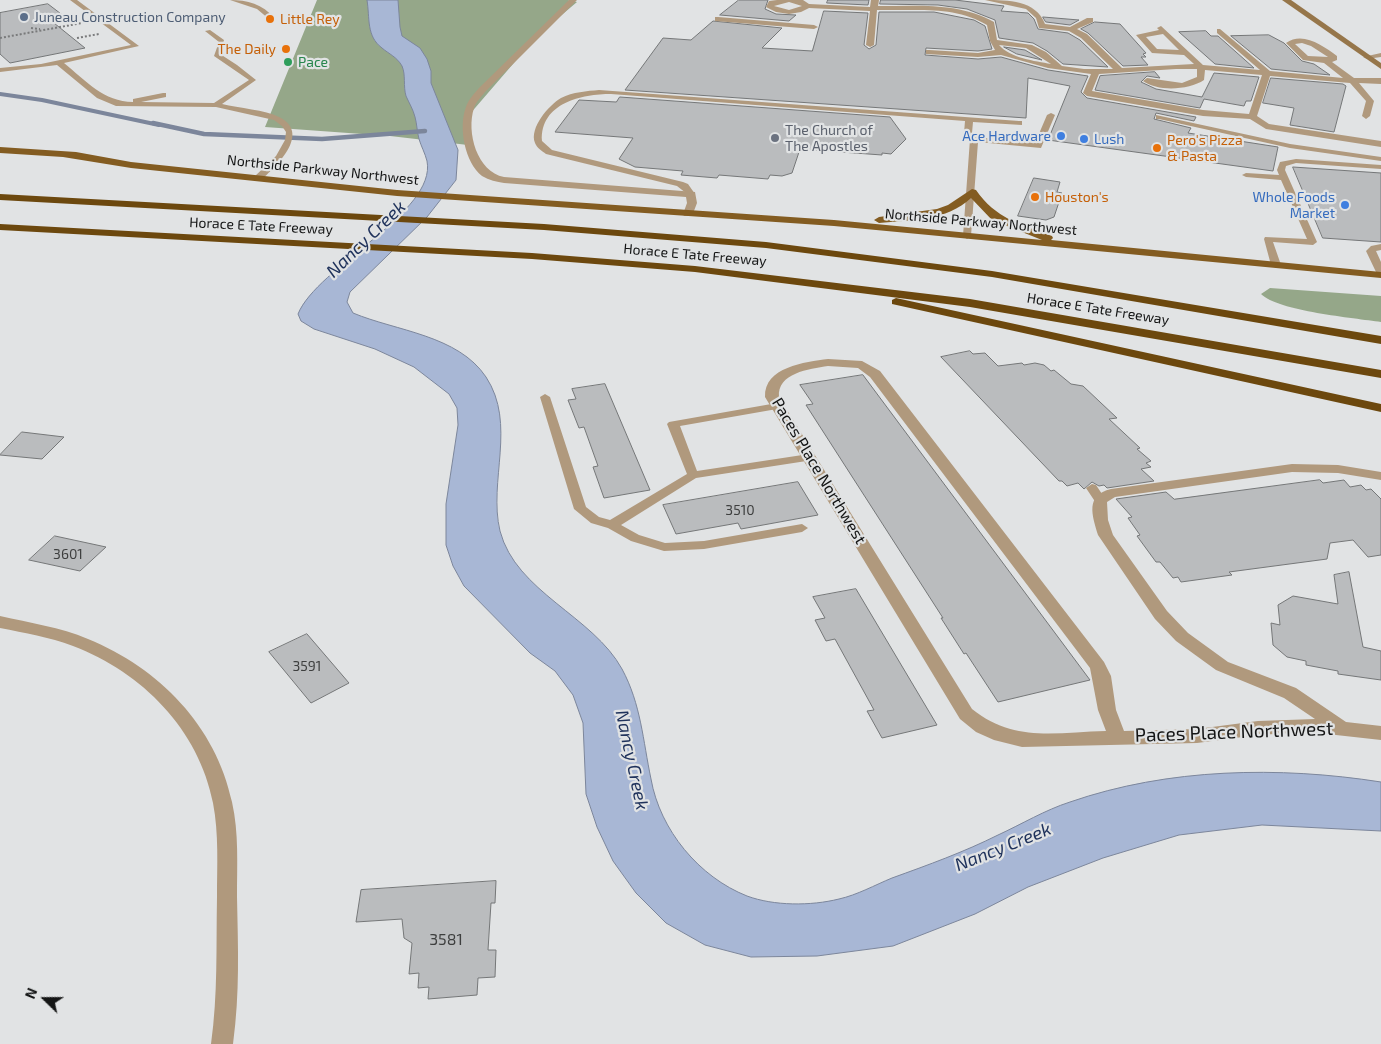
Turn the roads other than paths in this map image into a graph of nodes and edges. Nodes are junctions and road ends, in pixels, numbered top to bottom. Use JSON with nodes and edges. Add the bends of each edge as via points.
{"nodes":[{"id":1,"x":73,"y":0,"type":"edge"},
{"id":2,"x":233,"y":0,"type":"edge"},
{"id":3,"x":573,"y":0,"type":"edge"},
{"id":4,"x":989,"y":0,"type":"edge"},
{"id":5,"x":1286,"y":0,"type":"edge"},
{"id":6,"x":873,"y":6,"type":"edge"},
{"id":7,"x":807,"y":10,"type":"junction"},
{"id":8,"x":270,"y":18,"type":"dead end"},
{"id":9,"x":816,"y":18,"type":"dead end"},
{"id":10,"x":718,"y":19,"type":"dead end"},
{"id":11,"x":1090,"y":20,"type":"dead end"},
{"id":12,"x":1072,"y":29,"type":"junction"},
{"id":13,"x":208,"y":31,"type":"dead end"},
{"id":14,"x":1220,"y":31,"type":"dead end"},
{"id":15,"x":994,"y":42,"type":"junction"},
{"id":16,"x":870,"y":45,"type":"dead end"},
{"id":17,"x":929,"y":52,"type":"dead end"},
{"id":18,"x":1002,"y":52,"type":"junction"},
{"id":19,"x":1186,"y":53,"type":"junction"},
{"id":20,"x":1381,"y":55,"type":"edge"},
{"id":21,"x":1366,"y":56,"type":"junction"},
{"id":22,"x":1326,"y":61,"type":"junction"},
{"id":23,"x":58,"y":62,"type":"junction"},
{"id":24,"x":1058,"y":66,"type":"junction"},
{"id":25,"x":1201,"y":67,"type":"junction"},
{"id":26,"x":1381,"y":67,"type":"edge"},
{"id":27,"x":0,"y":70,"type":"edge"},
{"id":28,"x":1120,"y":71,"type":"junction"},
{"id":29,"x":1096,"y":72,"type":"junction"},
{"id":30,"x":1267,"y":72,"type":"junction"},
{"id":31,"x":1147,"y":81,"type":"dead end"},
{"id":32,"x":1353,"y":81,"type":"junction"},
{"id":33,"x":1381,"y":81,"type":"edge"},
{"id":34,"x":163,"y":95,"type":"dead end"},
{"id":35,"x":119,"y":104,"type":"junction"},
{"id":36,"x":216,"y":105,"type":"junction"},
{"id":37,"x":1051,"y":115,"type":"dead end"},
{"id":38,"x":936,"y":116,"type":"junction"},
{"id":39,"x":1366,"y":116,"type":"dead end"},
{"id":40,"x":1160,"y":117,"type":"dead end"},
{"id":41,"x":1252,"y":117,"type":"junction"},
{"id":42,"x":969,"y":119,"type":"junction"},
{"id":43,"x":1019,"y":123,"type":"dead end"},
{"id":44,"x":984,"y":127,"type":"junction"},
{"id":45,"x":971,"y":136,"type":"junction"},
{"id":46,"x":1381,"y":144,"type":"edge"},
{"id":47,"x":0,"y":150,"type":"edge"},
{"id":48,"x":66,"y":155,"type":"junction"},
{"id":49,"x":1381,"y":159,"type":"edge"},
{"id":50,"x":1381,"y":167,"type":"edge"},
{"id":51,"x":268,"y":170,"type":"junction"},
{"id":52,"x":1246,"y":175,"type":"dead end"},
{"id":53,"x":1285,"y":178,"type":"junction"},
{"id":54,"x":257,"y":179,"type":"junction"},
{"id":55,"x":972,"y":192,"type":"junction"},
{"id":56,"x":691,"y":194,"type":"junction"},
{"id":57,"x":0,"y":197,"type":"edge"},
{"id":58,"x":578,"y":204,"type":"junction"},
{"id":59,"x":688,"y":214,"type":"junction"},
{"id":60,"x":853,"y":225,"type":"junction"},
{"id":61,"x":0,"y":227,"type":"edge"},
{"id":62,"x":967,"y":236,"type":"junction"},
{"id":63,"x":1066,"y":245,"type":"junction"},
{"id":64,"x":1381,"y":248,"type":"edge"},
{"id":65,"x":1276,"y":265,"type":"junction"},
{"id":66,"x":1381,"y":274,"type":"edge"},
{"id":67,"x":846,"y":286,"type":"junction"},
{"id":68,"x":1381,"y":340,"type":"edge"},
{"id":69,"x":1381,"y":374,"type":"edge"},
{"id":70,"x":545,"y":397,"type":"dead end"},
{"id":71,"x":777,"y":406,"type":"junction"},
{"id":72,"x":1381,"y":408,"type":"edge"},
{"id":73,"x":809,"y":458,"type":"junction"},
{"id":74,"x":693,"y":475,"type":"junction"},
{"id":75,"x":1381,"y":476,"type":"edge"},
{"id":76,"x":612,"y":525,"type":"junction"},
{"id":77,"x":802,"y":528,"type":"dead end"},
{"id":78,"x":0,"y":622,"type":"edge"},
{"id":79,"x":1340,"y":727,"type":"junction"},
{"id":80,"x":1381,"y":733,"type":"edge"},
{"id":81,"x":1117,"y":736,"type":"junction"},
{"id":82,"x":222,"y":1044,"type":"edge"}],
"edges":[{"from":1,"to":23,"type":"lane","via":[[136,46]]},
{"from":2,"to":8,"type":"lane","via":[[251,4]]},
{"from":3,"to":56,"type":"street","via":[[471,104],[468,120],[473,157],[483,172],[505,180]]},
{"from":4,"to":12,"type":"street","via":[[1031,8],[1041,18],[1042,26]]},
{"from":5,"to":21,"type":"main road"},
{"from":6,"to":7,"type":"street"},
{"from":6,"to":15,"type":"street","via":[[959,11],[981,16],[991,24]]},
{"from":6,"to":16,"type":"street"},
{"from":7,"to":7,"type":"street","via":[[779,10],[770,5],[789,0],[802,2]]},
{"from":9,"to":10,"type":"street","via":[[814,31]]},
{"from":11,"to":12,"type":"street"},
{"from":12,"to":28,"type":"street","via":[[1084,36]]},
{"from":13,"to":36,"type":"lane","via":[[222,41],[216,55],[253,80]]},
{"from":14,"to":30,"type":"street"},
{"from":15,"to":18,"type":"street"},
{"from":15,"to":24,"type":"street","via":[[1031,46],[1049,56]]},
{"from":17,"to":18,"type":"street","via":[[978,55]]},
{"from":18,"to":24,"type":"street"},
{"from":19,"to":19,"type":"street","via":[[1163,30],[1140,35],[1155,51]]},
{"from":19,"to":25,"type":"street"},
{"from":20,"to":21,"type":"street"},
{"from":21,"to":26,"type":"main road"},
{"from":22,"to":22,"type":"street","via":[[1334,58],[1316,45],[1290,43],[1306,58]]},
{"from":22,"to":32,"type":"street"},
{"from":23,"to":27,"type":"lane"},
{"from":23,"to":35,"type":"lane","via":[[100,96]]},
{"from":24,"to":29,"type":"street"},
{"from":25,"to":28,"type":"street"},
{"from":25,"to":30,"type":"street"},
{"from":25,"to":31,"type":"street","via":[[1201,78],[1194,83],[1180,86]]},
{"from":28,"to":29,"type":"street"},
{"from":29,"to":41,"type":"street","via":[[1086,93],[1203,113]]},
{"from":30,"to":32,"type":"street","via":[[1316,80]]},
{"from":30,"to":41,"type":"street"},
{"from":32,"to":33,"type":"street"},
{"from":32,"to":39,"type":"street","via":[[1370,101]]},
{"from":34,"to":35,"type":"lane"},
{"from":35,"to":36,"type":"lane"},
{"from":36,"to":51,"type":"lane","via":[[276,118],[287,126],[290,141]]},
{"from":37,"to":45,"type":"lane","via":[[1038,146]]},
{"from":38,"to":42,"type":"lane"},
{"from":38,"to":45,"type":"lane","via":[[956,121]]},
{"from":38,"to":56,"type":"lane","via":[[622,92],[584,94],[564,100],[545,120],[538,144],[555,154],[680,184]]},
{"from":40,"to":49,"type":"lane","via":[[1290,146]]},
{"from":41,"to":46,"type":"street","via":[[1266,126]]},
{"from":42,"to":44,"type":"lane"},
{"from":42,"to":45,"type":"lane"},
{"from":43,"to":44,"type":"lane"},
{"from":44,"to":45,"type":"lane"},
{"from":45,"to":55,"type":"lane"},
{"from":47,"to":48,"type":"main road","name":"Northside Parkway Northwest"},
{"from":48,"to":51,"type":"main road","name":"Northside Parkway Northwest","via":[[142,158]]},
{"from":48,"to":54,"type":"main road","name":"Northside Parkway Northwest"},
{"from":50,"to":53,"type":"lane","via":[[1288,162],[1281,170]]},
{"from":51,"to":54,"type":"lane"},
{"from":51,"to":58,"type":"main road","name":"Northside Parkway Northwest"},
{"from":52,"to":53,"type":"lane"},
{"from":53,"to":65,"type":"lane","via":[[1313,242],[1268,239]]},
{"from":54,"to":58,"type":"main road","name":"Northside Parkway Northwest","via":[[458,198]]},
{"from":55,"to":60,"type":"main road","via":[[955,206],[934,214]]},
{"from":55,"to":62,"type":"lane"},
{"from":55,"to":63,"type":"main road","via":[[982,208],[993,217]]},
{"from":56,"to":59,"type":"street"},
{"from":57,"to":68,"type":"highway","name":"Horace E Tate Freeway","via":[[691,238],[992,274]]},
{"from":58,"to":59,"type":"main road","name":"Northside Parkway Northwest"},
{"from":59,"to":60,"type":"main road","name":"Northside Parkway Northwest"},
{"from":60,"to":62,"type":"main road","name":"Northside Parkway Northwest"},
{"from":61,"to":67,"type":"highway","name":"Horace E Tate Freeway","via":[[695,269]]},
{"from":62,"to":63,"type":"main road","name":"Northside Parkway Northwest"},
{"from":63,"to":65,"type":"main road","name":"Northside Parkway Northwest"},
{"from":64,"to":66,"type":"lane","via":[[1371,251]]},
{"from":65,"to":66,"type":"main road","name":"Northside Parkway Northwest"},
{"from":67,"to":69,"type":"highway","name":"Horace E Tate Freeway","via":[[1100,324]]},
{"from":67,"to":72,"type":"highway","via":[[940,313]]},
{"from":70,"to":76,"type":"lane","via":[[580,509],[594,520]]},
{"from":71,"to":73,"type":"street","name":"Paces Place Northwest"},
{"from":71,"to":74,"type":"lane","via":[[673,424]]},
{"from":71,"to":81,"type":"street","name":"Paces Place Northwest","via":[[772,397],[772,386],[792,370],[843,362],[862,366],[875,374],[1098,666],[1107,710]]},
{"from":73,"to":74,"type":"lane"},
{"from":73,"to":81,"type":"street","name":"Paces Place Northwest","via":[[966,714],[991,731],[1022,740]]},
{"from":74,"to":76,"type":"lane"},
{"from":75,"to":79,"type":"street","via":[[1338,469],[1292,468],[1096,494],[1106,535],[1182,637],[1222,666],[1290,693]]},
{"from":76,"to":77,"type":"lane","via":[[635,538],[664,547],[704,545]]},
{"from":78,"to":82,"type":"street","via":[[52,633],[100,650],[141,674],[176,706],[195,731],[220,792],[226,834],[228,999]]},
{"from":79,"to":80,"type":"street","name":"Paces Place Northwest"},
{"from":79,"to":81,"type":"street","name":"Paces Place Northwest","via":[[1309,725],[1197,736]]}]}
